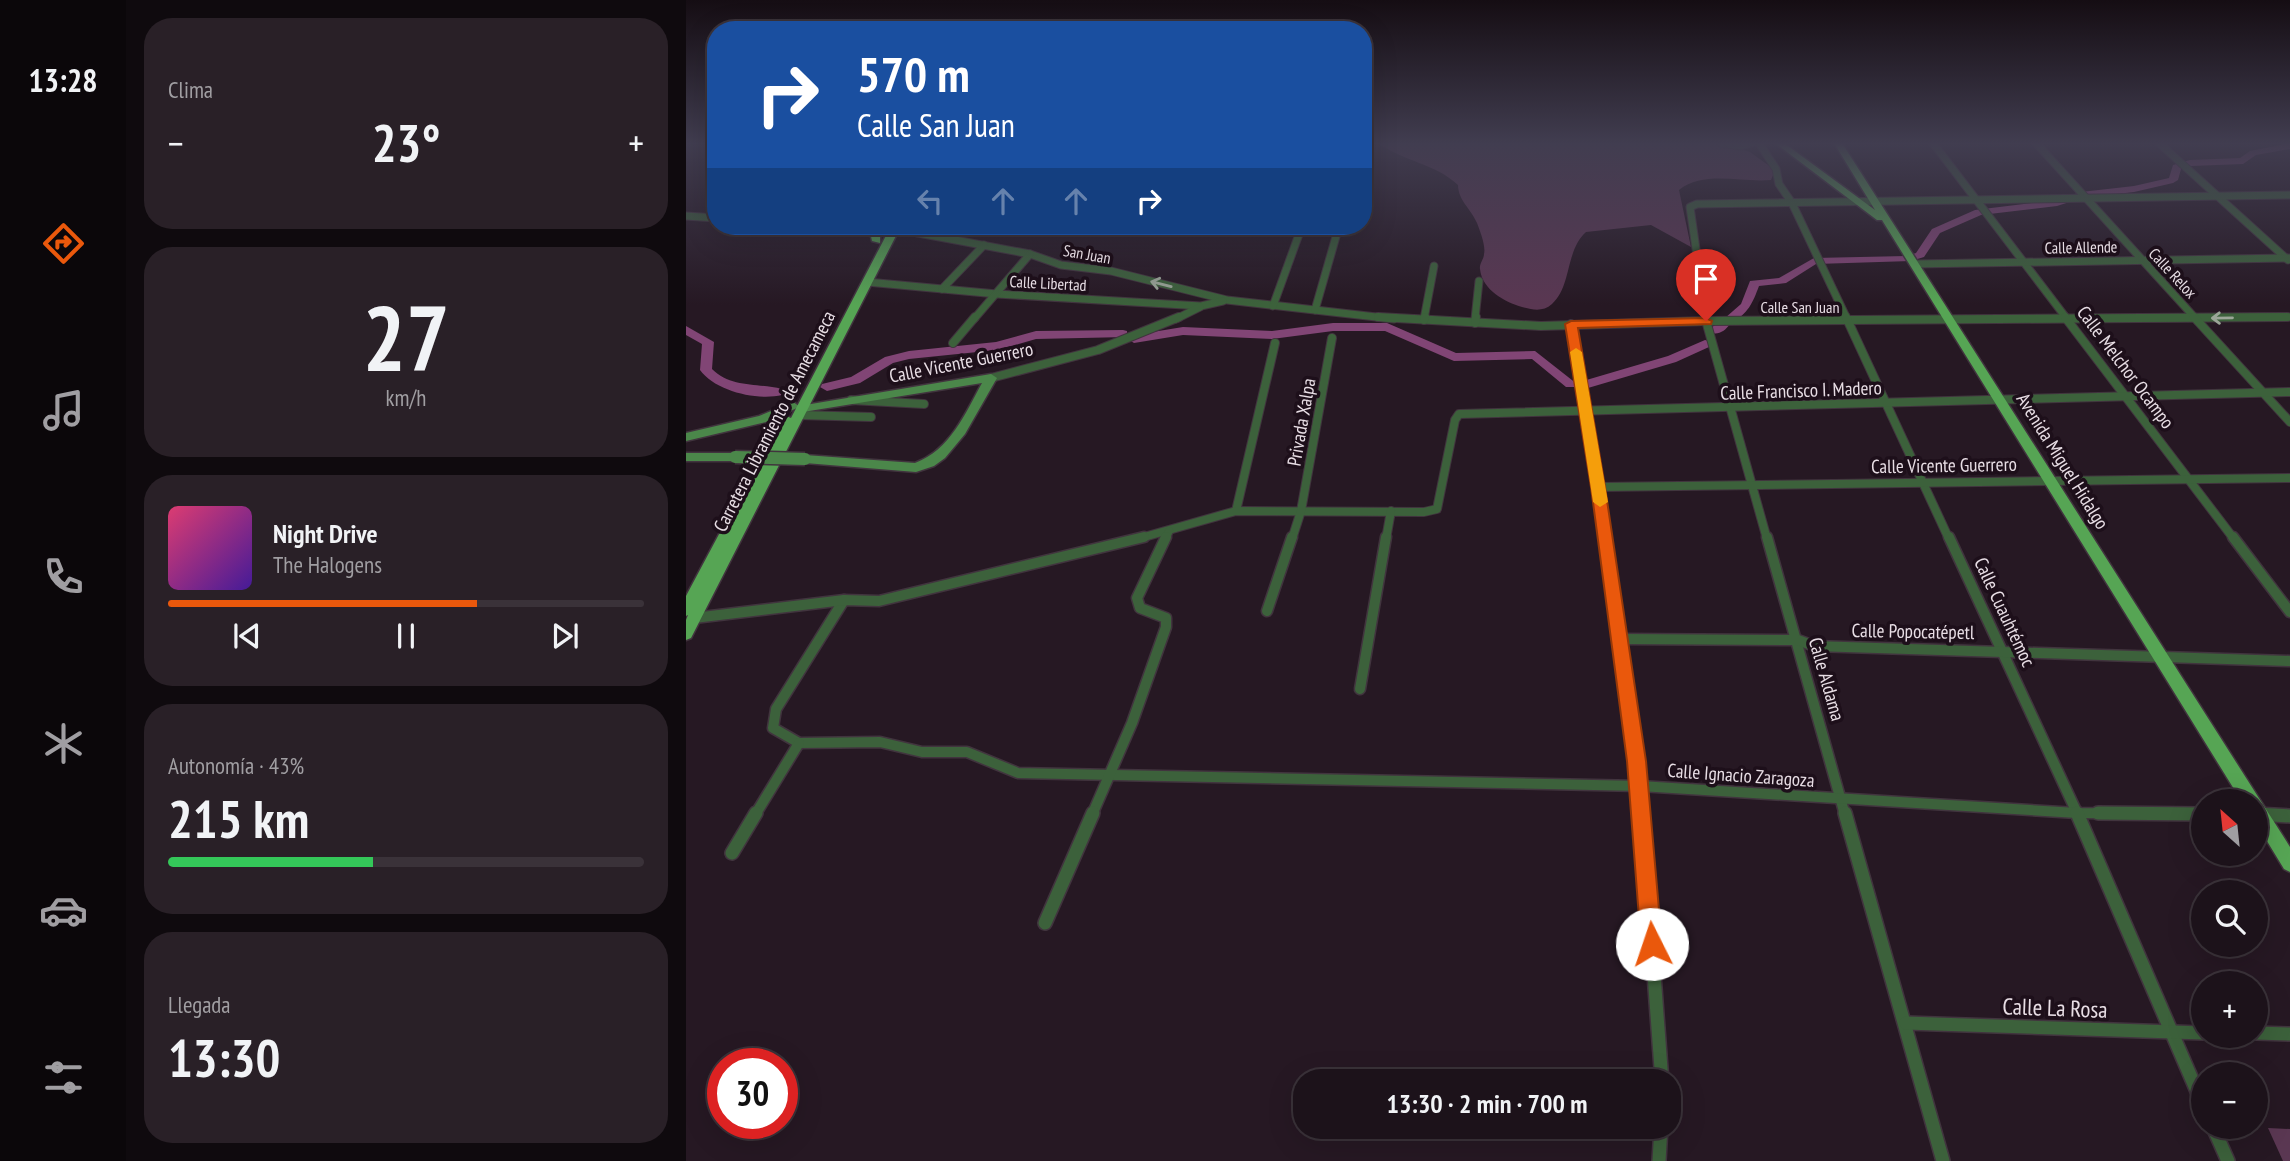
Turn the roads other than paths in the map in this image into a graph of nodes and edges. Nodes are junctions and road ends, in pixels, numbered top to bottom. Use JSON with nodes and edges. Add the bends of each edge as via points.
{"nodes":[{"id":1,"x":1789,"y":197,"type":"edge"},
{"id":2,"x":1852,"y":197,"type":"edge"},
{"id":3,"x":1872,"y":197,"type":"edge"},
{"id":4,"x":1974,"y":197,"type":"edge"},
{"id":5,"x":2074,"y":197,"type":"edge"},
{"id":6,"x":2083,"y":197,"type":"edge"},
{"id":7,"x":2220,"y":197,"type":"edge"},
{"id":8,"x":1857,"y":201,"type":"junction"},
{"id":9,"x":1874,"y":201,"type":"junction"},
{"id":10,"x":1792,"y":203,"type":"junction"},
{"id":11,"x":1981,"y":207,"type":"junction"},
{"id":12,"x":686,"y":216,"type":"edge"},
{"id":13,"x":707,"y":217,"type":"edge"},
{"id":14,"x":1887,"y":223,"type":"junction"},
{"id":15,"x":881,"y":235,"type":"edge"},
{"id":16,"x":890,"y":235,"type":"edge"},
{"id":17,"x":937,"y":235,"type":"edge"},
{"id":18,"x":1299,"y":235,"type":"edge"},
{"id":19,"x":1336,"y":235,"type":"edge"},
{"id":20,"x":882,"y":241,"type":"junction"},
{"id":21,"x":984,"y":245,"type":"junction"},
{"id":22,"x":1030,"y":254,"type":"junction"},
{"id":23,"x":2289,"y":259,"type":"edge"},
{"id":24,"x":1912,"y":260,"type":"junction"},
{"id":25,"x":2141,"y":260,"type":"junction"},
{"id":26,"x":2023,"y":262,"type":"junction"},
{"id":27,"x":1434,"y":266,"type":"dead end"},
{"id":28,"x":1479,"y":281,"type":"dead end"},
{"id":29,"x":867,"y":282,"type":"junction"},
{"id":30,"x":942,"y":289,"type":"junction"},
{"id":31,"x":997,"y":294,"type":"junction"},
{"id":32,"x":1227,"y":300,"type":"junction"},
{"id":33,"x":1200,"y":306,"type":"junction"},
{"id":34,"x":1273,"y":306,"type":"junction"},
{"id":35,"x":1315,"y":310,"type":"junction"},
{"id":36,"x":2290,"y":317,"type":"edge"},
{"id":37,"x":2067,"y":318,"type":"junction"},
{"id":38,"x":2196,"y":318,"type":"junction"},
{"id":39,"x":1950,"y":319,"type":"junction"},
{"id":40,"x":1424,"y":320,"type":"junction"},
{"id":41,"x":1706,"y":321,"type":"junction"},
{"id":42,"x":1848,"y":321,"type":"junction"},
{"id":43,"x":1475,"y":323,"type":"junction"},
{"id":44,"x":1571,"y":324,"type":"junction"},
{"id":45,"x":1332,"y":338,"type":"dead end"},
{"id":46,"x":1275,"y":342,"type":"dead end"},
{"id":47,"x":953,"y":343,"type":"dead end"},
{"id":48,"x":991,"y":378,"type":"junction"},
{"id":49,"x":2290,"y":392,"type":"edge"},
{"id":50,"x":2264,"y":393,"type":"junction"},
{"id":51,"x":2128,"y":398,"type":"junction"},
{"id":52,"x":851,"y":400,"type":"junction"},
{"id":53,"x":2002,"y":402,"type":"junction"},
{"id":54,"x":924,"y":404,"type":"dead end"},
{"id":55,"x":1886,"y":405,"type":"junction"},
{"id":56,"x":1730,"y":409,"type":"junction"},
{"id":57,"x":798,"y":410,"type":"junction"},
{"id":58,"x":1586,"y":413,"type":"junction"},
{"id":59,"x":871,"y":417,"type":"dead end"},
{"id":60,"x":2290,"y":422,"type":"edge"},
{"id":61,"x":686,"y":437,"type":"edge"},
{"id":62,"x":686,"y":457,"type":"edge"},
{"id":63,"x":2290,"y":478,"type":"edge"},
{"id":64,"x":2190,"y":480,"type":"junction"},
{"id":65,"x":2051,"y":481,"type":"junction"},
{"id":66,"x":1923,"y":482,"type":"junction"},
{"id":67,"x":1755,"y":486,"type":"junction"},
{"id":68,"x":1598,"y":487,"type":"junction"},
{"id":69,"x":1236,"y":511,"type":"junction"},
{"id":70,"x":1301,"y":511,"type":"junction"},
{"id":71,"x":1391,"y":511,"type":"junction"},
{"id":72,"x":1169,"y":531,"type":"junction"},
{"id":73,"x":844,"y":600,"type":"junction"},
{"id":74,"x":1267,"y":611,"type":"dead end"},
{"id":75,"x":2290,"y":612,"type":"edge"},
{"id":76,"x":690,"y":614,"type":"edge"},
{"id":77,"x":686,"y":634,"type":"edge"},
{"id":78,"x":1620,"y":639,"type":"junction"},
{"id":79,"x":1798,"y":640,"type":"junction"},
{"id":80,"x":2001,"y":650,"type":"junction"},
{"id":81,"x":2160,"y":655,"type":"junction"},
{"id":82,"x":2290,"y":661,"type":"edge"},
{"id":83,"x":1360,"y":689,"type":"dead end"},
{"id":84,"x":799,"y":743,"type":"junction"},
{"id":85,"x":1108,"y":774,"type":"junction"},
{"id":86,"x":1640,"y":786,"type":"junction"},
{"id":87,"x":2243,"y":789,"type":"edge"},
{"id":88,"x":1843,"y":799,"type":"junction"},
{"id":89,"x":2268,"y":812,"type":"edge"},
{"id":90,"x":2077,"y":813,"type":"junction"},
{"id":91,"x":2191,"y":814,"type":"edge"},
{"id":92,"x":2290,"y":816,"type":"edge"},
{"id":93,"x":2268,"y":829,"type":"edge"},
{"id":94,"x":732,"y":853,"type":"dead end"},
{"id":95,"x":2290,"y":863,"type":"edge"},
{"id":96,"x":1045,"y":923,"type":"dead end"},
{"id":97,"x":1906,"y":1023,"type":"junction"},
{"id":98,"x":2172,"y":1033,"type":"junction"},
{"id":99,"x":2191,"y":1033,"type":"edge"},
{"id":100,"x":2268,"y":1033,"type":"edge"},
{"id":101,"x":2290,"y":1034,"type":"edge"},
{"id":102,"x":1661,"y":1069,"type":"edge"},
{"id":103,"x":2191,"y":1077,"type":"edge"},
{"id":104,"x":1660,"y":1139,"type":"edge"},
{"id":105,"x":2218,"y":1139,"type":"edge"},
{"id":106,"x":1659,"y":1161,"type":"edge"},
{"id":107,"x":1943,"y":1161,"type":"edge"},
{"id":108,"x":2228,"y":1161,"type":"edge"}],
"edges":[{"from":1,"to":10,"type":"street","name":"Calle Cuauhtémoc"},
{"from":2,"to":8,"type":"main road"},
{"from":3,"to":9,"type":"main road","name":"Avenida Miguel Hidalgo"},
{"from":4,"to":11,"type":"street","name":"Calle Melchor Ocampo"},
{"from":5,"to":11,"type":"street"},
{"from":6,"to":25,"type":"street","name":"Calle Relox"},
{"from":7,"to":23,"type":"street"},
{"from":8,"to":9,"type":"street"},
{"from":8,"to":10,"type":"street"},
{"from":8,"to":14,"type":"main road"},
{"from":9,"to":11,"type":"street"},
{"from":9,"to":14,"type":"main road","name":"Avenida Miguel Hidalgo"},
{"from":10,"to":41,"type":"street","name":"Calle Aldama","via":[[1692,204]]},
{"from":10,"to":42,"type":"street","name":"Calle Cuauhtémoc"},
{"from":11,"to":26,"type":"street","name":"Calle Melchor Ocampo"},
{"from":12,"to":13,"type":"street"},
{"from":14,"to":24,"type":"main road","name":"Avenida Miguel Hidalgo"},
{"from":15,"to":20,"type":"main road","name":"Carretera Libramiento de Amecameca"},
{"from":16,"to":20,"type":"main road","name":"Carretera Libramiento de Amecameca"},
{"from":17,"to":21,"type":"street","name":"San Juan"},
{"from":18,"to":34,"type":"street"},
{"from":19,"to":35,"type":"street"},
{"from":20,"to":29,"type":"main road","name":"Carretera Libramiento de Amecameca"},
{"from":20,"to":57,"type":"main road","name":"Carretera Libramiento de Amecameca"},
{"from":21,"to":22,"type":"street","name":"San Juan"},
{"from":21,"to":30,"type":"street"},
{"from":22,"to":31,"type":"street"},
{"from":32,"to":22,"type":"street","name":"San Juan","one_way":true,"via":[[1111,271],[1061,265]]},
{"from":23,"to":25,"type":"street","name":"Calle Allende"},
{"from":24,"to":26,"type":"street","name":"Calle Allende"},
{"from":24,"to":39,"type":"main road","name":"Avenida Miguel Hidalgo"},
{"from":25,"to":26,"type":"street","name":"Calle Allende"},
{"from":25,"to":38,"type":"street","name":"Calle Relox"},
{"from":26,"to":37,"type":"street","name":"Calle Melchor Ocampo"},
{"from":27,"to":40,"type":"street"},
{"from":28,"to":43,"type":"street"},
{"from":29,"to":30,"type":"street","name":"Calle Libertad"},
{"from":29,"to":57,"type":"main road","name":"Carretera Libramiento de Amecameca"},
{"from":30,"to":31,"type":"street","name":"Calle Libertad"},
{"from":31,"to":33,"type":"street","name":"Calle Libertad"},
{"from":31,"to":47,"type":"street"},
{"from":32,"to":33,"type":"street","name":"Calle Libertad"},
{"from":32,"to":34,"type":"street","name":"Calle San Juan"},
{"from":33,"to":48,"type":"street","name":"Calle Vicente Guerrero","via":[[1089,350]]},
{"from":34,"to":35,"type":"street","name":"Calle San Juan"},
{"from":35,"to":40,"type":"street","name":"Calle San Juan"},
{"from":36,"to":38,"type":"street","name":"Calle San Juan","one_way":true},
{"from":37,"to":38,"type":"street","name":"Calle San Juan"},
{"from":37,"to":39,"type":"street","name":"Calle San Juan"},
{"from":37,"to":51,"type":"street","name":"Calle Melchor Ocampo"},
{"from":38,"to":50,"type":"street","name":"Calle Relox"},
{"from":39,"to":42,"type":"street","name":"Calle San Juan"},
{"from":39,"to":53,"type":"main road","name":"Avenida Miguel Hidalgo"},
{"from":40,"to":43,"type":"street","name":"Calle San Juan"},
{"from":41,"to":42,"type":"street","name":"Calle San Juan"},
{"from":41,"to":44,"type":"street","name":"Calle San Juan"},
{"from":41,"to":56,"type":"street","name":"Calle Aldama"},
{"from":42,"to":55,"type":"street","name":"Calle Cuauhtémoc"},
{"from":43,"to":44,"type":"street","name":"Calle San Juan"},
{"from":44,"to":58,"type":"street"},
{"from":45,"to":70,"type":"street","name":"Privada Xalpa"},
{"from":46,"to":69,"type":"street"},
{"from":48,"to":52,"type":"street","name":"Calle Vicente Guerrero"},
{"from":48,"to":62,"type":"street","bridge":true,"via":[[947,450],[929,465]]},
{"from":49,"to":50,"type":"street","name":"Calle Francisco I. Madero"},
{"from":50,"to":51,"type":"street","name":"Calle Francisco I. Madero"},
{"from":50,"to":60,"type":"street","name":"Calle Relox"},
{"from":51,"to":53,"type":"street","name":"Calle Francisco I. Madero"},
{"from":51,"to":64,"type":"street","name":"Calle Melchor Ocampo"},
{"from":52,"to":54,"type":"street"},
{"from":52,"to":57,"type":"street","name":"Calle Vicente Guerrero"},
{"from":53,"to":55,"type":"street","name":"Calle Francisco I. Madero"},
{"from":53,"to":65,"type":"main road","name":"Avenida Miguel Hidalgo"},
{"from":55,"to":56,"type":"street","name":"Calle Francisco I. Madero"},
{"from":55,"to":66,"type":"street","name":"Calle Cuauhtémoc"},
{"from":56,"to":58,"type":"street","name":"Calle Francisco I. Madero"},
{"from":56,"to":67,"type":"street","name":"Calle Aldama"},
{"from":57,"to":59,"type":"street"},
{"from":57,"to":61,"type":"street","name":"Calle Vicente Guerrero"},
{"from":57,"to":76,"type":"main road","name":"Carretera Libramiento de Amecameca"},
{"from":58,"to":68,"type":"street"},
{"from":58,"to":71,"type":"street","name":"Calle Francisco I. Madero","via":[[1457,415],[1437,509]]},
{"from":63,"to":64,"type":"street","name":"Calle Vicente Guerrero"},
{"from":64,"to":65,"type":"street","name":"Calle Vicente Guerrero"},
{"from":64,"to":75,"type":"street","name":"Calle Melchor Ocampo"},
{"from":65,"to":66,"type":"street","name":"Calle Vicente Guerrero"},
{"from":65,"to":81,"type":"main road","name":"Avenida Miguel Hidalgo"},
{"from":66,"to":67,"type":"street","name":"Calle Vicente Guerrero"},
{"from":66,"to":80,"type":"street","name":"Calle Cuauhtémoc"},
{"from":67,"to":68,"type":"street","name":"Calle Vicente Guerrero"},
{"from":67,"to":79,"type":"street","name":"Calle Aldama"},
{"from":68,"to":78,"type":"street"},
{"from":69,"to":70,"type":"street"},
{"from":69,"to":72,"type":"street"},
{"from":70,"to":71,"type":"street"},
{"from":70,"to":74,"type":"street","name":"Privada Xalpa"},
{"from":71,"to":83,"type":"street"},
{"from":72,"to":73,"type":"street","via":[[879,601]]},
{"from":72,"to":85,"type":"street","via":[[1137,598],[1142,610],[1166,618],[1166,626],[1132,723]]},
{"from":73,"to":76,"type":"street"},
{"from":73,"to":84,"type":"street","via":[[776,709],[773,728]]},
{"from":76,"to":77,"type":"main road","name":"Carretera Libramiento de Amecameca"},
{"from":78,"to":79,"type":"street","name":"Calle Popocatépetl"},
{"from":78,"to":86,"type":"street"},
{"from":79,"to":80,"type":"street","name":"Calle Popocatépetl","via":[[1814,646]]},
{"from":79,"to":88,"type":"street","name":"Calle Aldama"},
{"from":80,"to":81,"type":"street","name":"Calle Popocatépetl"},
{"from":80,"to":90,"type":"street","name":"Calle Cuauhtémoc"},
{"from":81,"to":82,"type":"street","name":"Calle Popocatépetl"},
{"from":81,"to":87,"type":"main road","name":"Avenida Miguel Hidalgo"},
{"from":84,"to":85,"type":"street","name":"Calle Ignacio Zaragoza","via":[[880,742],[922,752],[967,752],[1018,773]]},
{"from":84,"to":94,"type":"street"},
{"from":85,"to":86,"type":"street","name":"Calle Ignacio Zaragoza"},
{"from":85,"to":96,"type":"street"},
{"from":86,"to":88,"type":"street","name":"Calle Ignacio Zaragoza"},
{"from":86,"to":102,"type":"street"},
{"from":88,"to":90,"type":"street","name":"Calle Ignacio Zaragoza"},
{"from":88,"to":97,"type":"street","name":"Calle Aldama"},
{"from":89,"to":92,"type":"street"},
{"from":90,"to":91,"type":"street","name":"Calle Ignacio Zaragoza"},
{"from":90,"to":98,"type":"street","name":"Calle Cuauhtémoc"},
{"from":93,"to":95,"type":"main road","name":"Avenida Miguel Hidalgo"},
{"from":97,"to":98,"type":"street","name":"Calle La Rosa"},
{"from":97,"to":107,"type":"street","name":"Calle Aldama"},
{"from":98,"to":99,"type":"street","name":"Calle La Rosa"},
{"from":98,"to":103,"type":"street","name":"Calle Cuauhtémoc"},
{"from":100,"to":101,"type":"street"},
{"from":104,"to":106,"type":"street"},
{"from":105,"to":108,"type":"street"}]}
